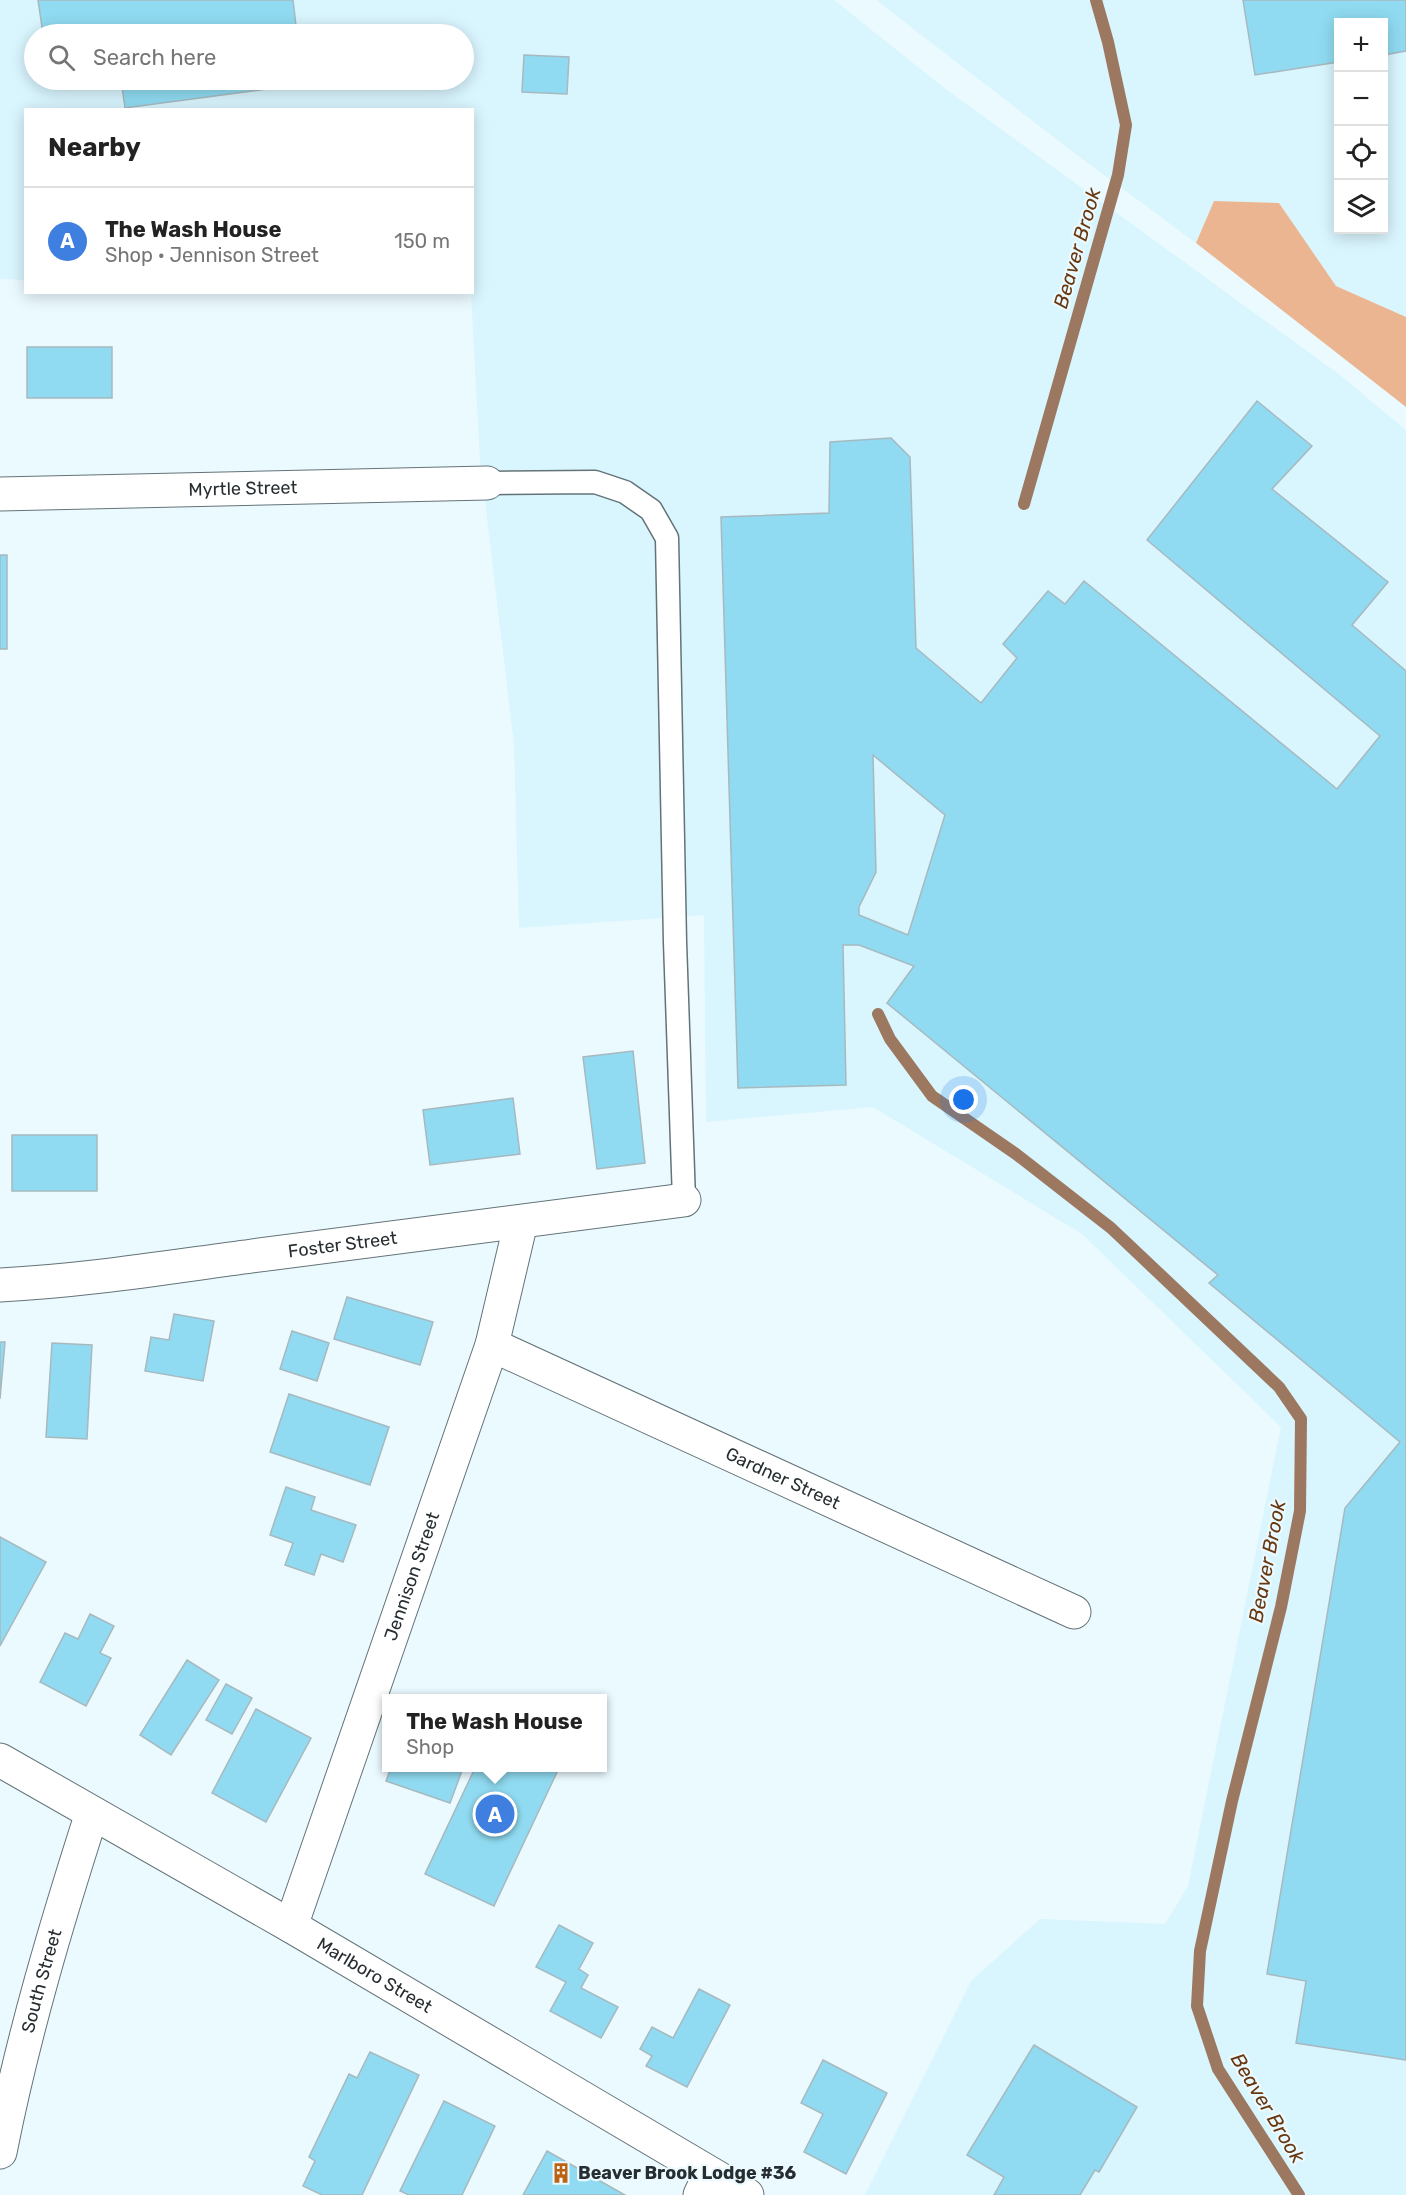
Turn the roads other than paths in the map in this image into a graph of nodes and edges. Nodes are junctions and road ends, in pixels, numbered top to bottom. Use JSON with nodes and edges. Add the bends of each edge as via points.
{"nodes":[{"id":1,"x":487,"y":483,"type":"joint"},
{"id":2,"x":0,"y":494,"type":"edge"},
{"id":3,"x":684,"y":1200,"type":"joint"},
{"id":4,"x":521,"y":1222,"type":"junction"},
{"id":5,"x":0,"y":1285,"type":"edge"},
{"id":6,"x":492,"y":1345,"type":"junction"},
{"id":7,"x":1074,"y":1612,"type":"dead end"},
{"id":8,"x":0,"y":1760,"type":"edge"},
{"id":9,"x":92,"y":1813,"type":"junction"},
{"id":10,"x":291,"y":1926,"type":"junction"},
{"id":11,"x":0,"y":2152,"type":"edge"},
{"id":12,"x":705,"y":2184,"type":"edge"},
{"id":13,"x":747,"y":2195,"type":"edge"}],
"edges":[{"from":1,"to":2,"type":"street","name":"Myrtle Street"},
{"from":1,"to":3,"type":"lane","via":[[595,482],[625,492],[651,510],[666,538]]},
{"from":3,"to":4,"type":"street","name":"Foster Street"},
{"from":4,"to":5,"type":"street","name":"Foster Street"},
{"from":4,"to":6,"type":"street","name":"Jennison Street"},
{"from":6,"to":7,"type":"street","name":"Gardner Street"},
{"from":6,"to":10,"type":"street","name":"Jennison Street"},
{"from":8,"to":9,"type":"street","name":"Marlboro Street"},
{"from":9,"to":10,"type":"street","name":"Marlboro Street"},
{"from":9,"to":11,"type":"street","name":"South Street","via":[[55,1928],[14,2080]]},
{"from":10,"to":12,"type":"street","name":"Marlboro Street"},
{"from":12,"to":13,"type":"street","name":"Marlboro Street"}]}
